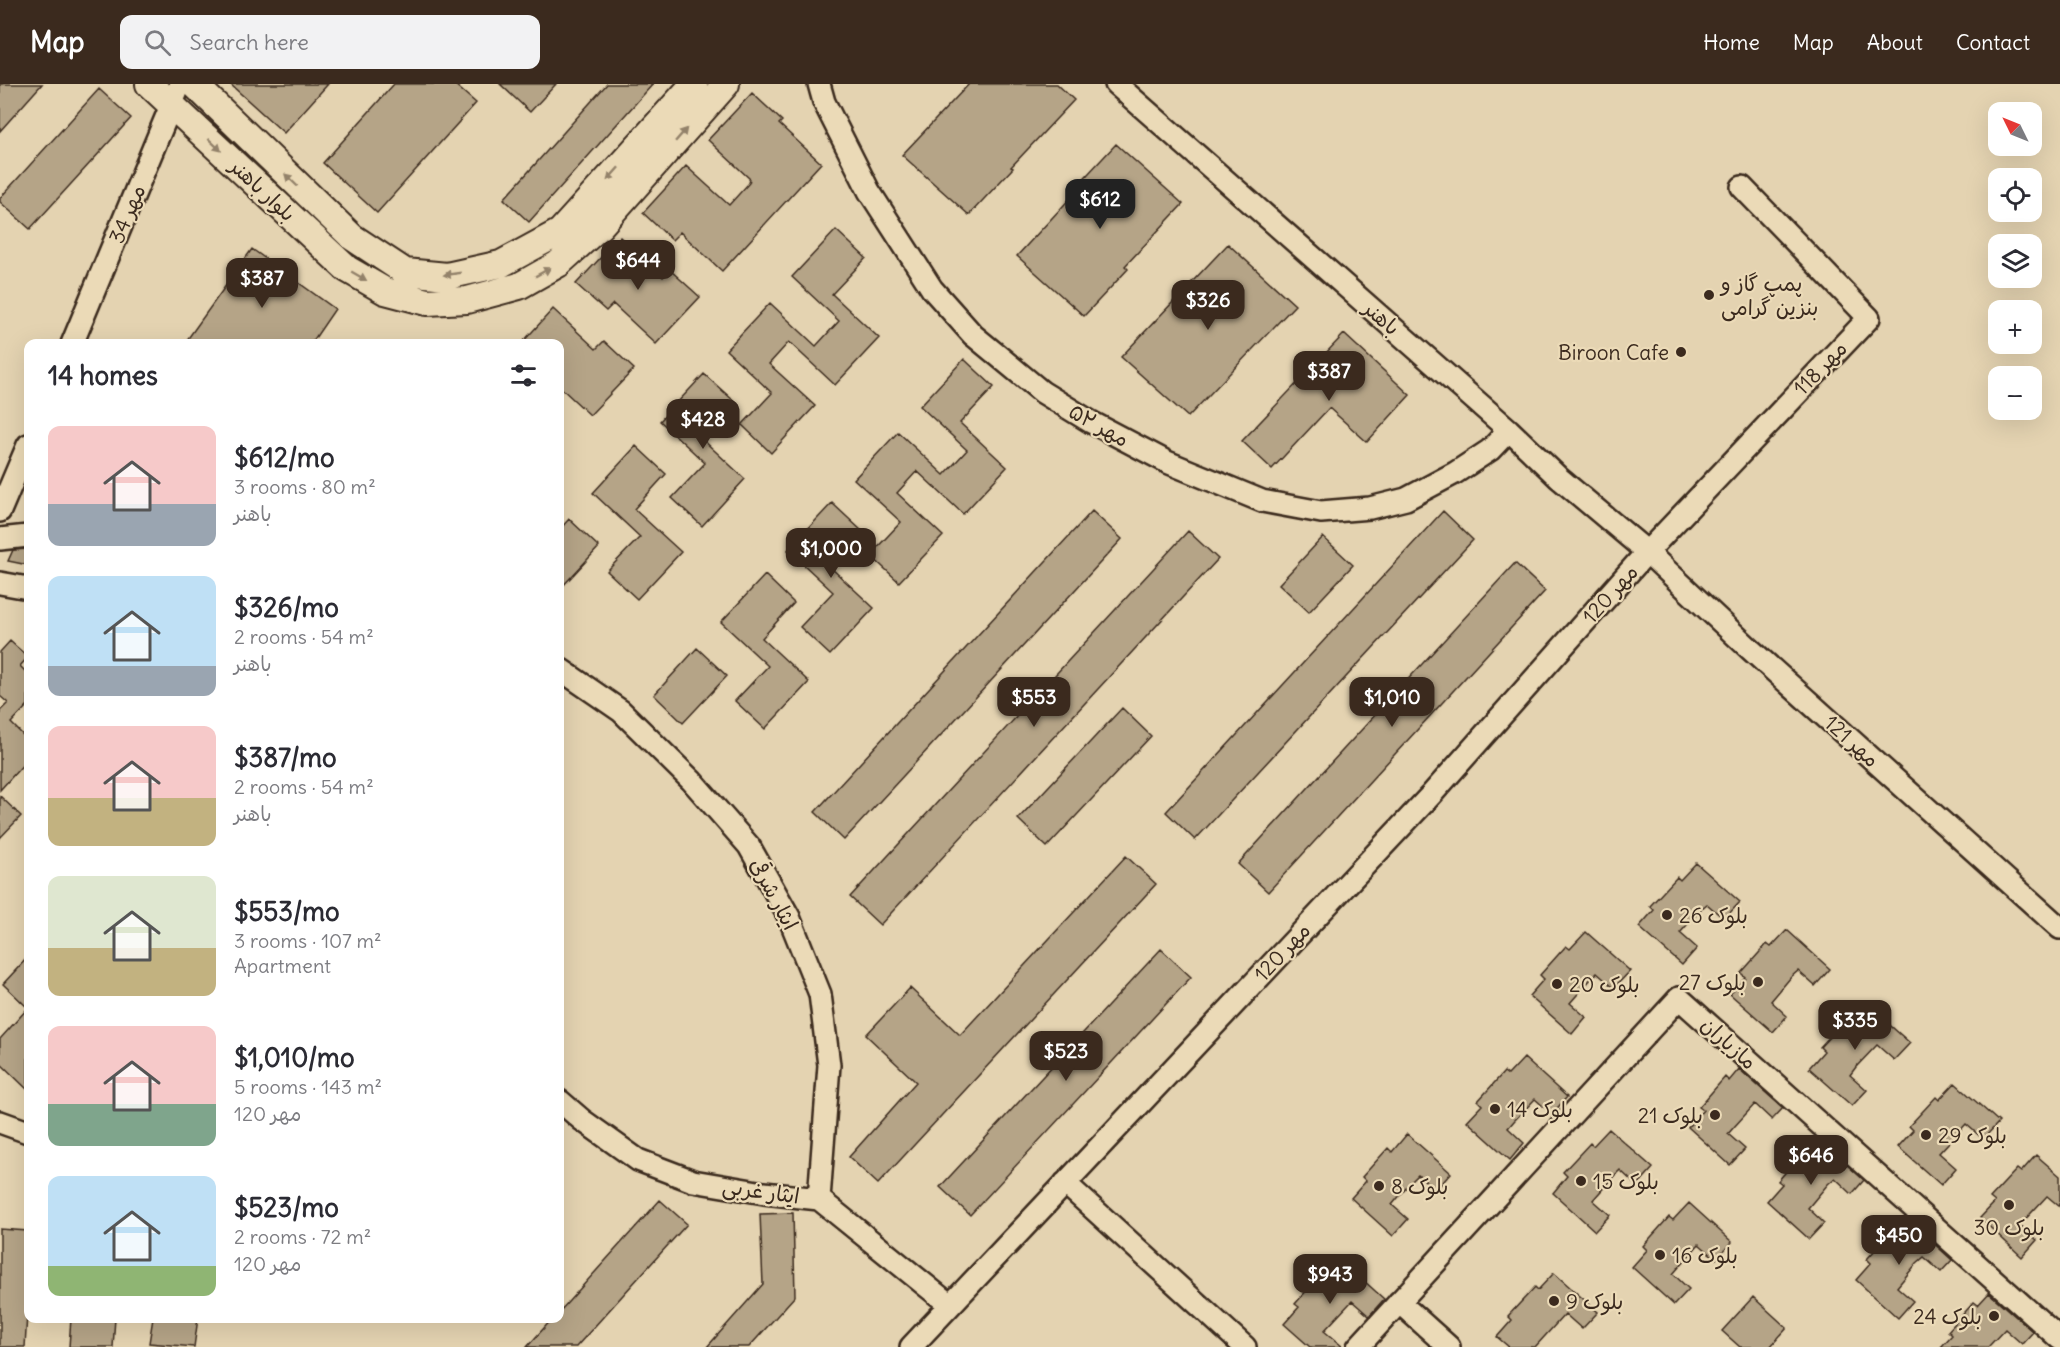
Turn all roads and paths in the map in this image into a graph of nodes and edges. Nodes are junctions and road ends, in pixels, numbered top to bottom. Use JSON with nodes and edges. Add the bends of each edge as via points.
{"nodes":[{"id":1,"x":148,"y":84,"type":"edge"},
{"id":2,"x":194,"y":84,"type":"edge"},
{"id":3,"x":694,"y":84,"type":"edge"},
{"id":4,"x":726,"y":84,"type":"edge"},
{"id":5,"x":819,"y":84,"type":"edge"},
{"id":6,"x":1116,"y":84,"type":"edge"},
{"id":7,"x":176,"y":95,"type":"edge"},
{"id":8,"x":1742,"y":187,"type":"dead end"},
{"id":9,"x":74,"y":339,"type":"edge"},
{"id":10,"x":1509,"y":430,"type":"junction"},
{"id":11,"x":24,"y":454,"type":"edge"},
{"id":12,"x":0,"y":511,"type":"edge"},
{"id":13,"x":24,"y":537,"type":"edge"},
{"id":14,"x":0,"y":539,"type":"edge"},
{"id":15,"x":1647,"y":552,"type":"junction"},
{"id":16,"x":0,"y":583,"type":"edge"},
{"id":17,"x":24,"y":587,"type":"edge"},
{"id":18,"x":564,"y":672,"type":"edge"},
{"id":19,"x":2060,"y":928,"type":"edge"},
{"id":20,"x":564,"y":1104,"type":"edge"},
{"id":21,"x":0,"y":1122,"type":"edge"},
{"id":22,"x":24,"y":1131,"type":"edge"},
{"id":23,"x":1065,"y":1183,"type":"junction"},
{"id":24,"x":819,"y":1199,"type":"junction"},
{"id":25,"x":1399,"y":1302,"type":"junction"},
{"id":26,"x":950,"y":1305,"type":"junction"},
{"id":27,"x":2060,"y":1339,"type":"edge"},
{"id":28,"x":911,"y":1347,"type":"edge"},
{"id":29,"x":1245,"y":1347,"type":"edge"},
{"id":30,"x":1358,"y":1347,"type":"edge"},
{"id":31,"x":1449,"y":1347,"type":"edge"}],
"edges":[{"from":1,"to":7,"type":"main road","name":"بلوار باهنر"},
{"from":3,"to":2,"type":"main road","name":"بلوار باهنر","one_way":true,"via":[[560,232],[501,264],[447,276],[405,272],[352,237]]},
{"from":7,"to":4,"type":"main road","name":"بلوار باهنر","one_way":true,"via":[[347,269],[385,291],[427,302],[468,300],[519,286],[558,264],[600,226]]},
{"from":5,"to":10,"type":"street","name":"مهر ۵۲","via":[[824,102],[869,191],[932,289],[974,335],[1042,392],[1091,423],[1167,462],[1262,501],[1321,512],[1370,508],[1406,499],[1455,473],[1490,450]]},
{"from":6,"to":10,"type":"street","name":"باهنر"},
{"from":7,"to":9,"type":"street","name":"مهر 34"},
{"from":8,"to":15,"type":"street","name":"مهر 118","via":[[1869,318]]},
{"from":10,"to":15,"type":"street","name":"باهنر"},
{"from":11,"to":12,"type":"street"},
{"from":13,"to":14,"type":"street"},
{"from":15,"to":19,"type":"street","name":"مهر 121","via":[[1750,650]]},
{"from":15,"to":23,"type":"street","name":"مهر 120","via":[[1431,795]]},
{"from":16,"to":17,"type":"street"},
{"from":18,"to":24,"type":"street","name":"ایثار شرقی","via":[[621,711],[692,781],[749,846],[789,917],[820,994],[829,1065]]},
{"from":20,"to":24,"type":"street","name":"ایثار غربی","via":[[638,1160],[693,1181]]},
{"from":21,"to":22,"type":"street"},
{"from":23,"to":26,"type":"street","name":"مهر 120"},
{"from":23,"to":29,"type":"street"},
{"from":24,"to":26,"type":"street","name":"ایثار غربی"},
{"from":25,"to":27,"type":"street","name":"مازیاران","via":[[1679,998]]},
{"from":25,"to":30,"type":"street","name":"مازیاران"},
{"from":25,"to":31,"type":"street"},
{"from":26,"to":28,"type":"street","name":"مهر 120"}]}
